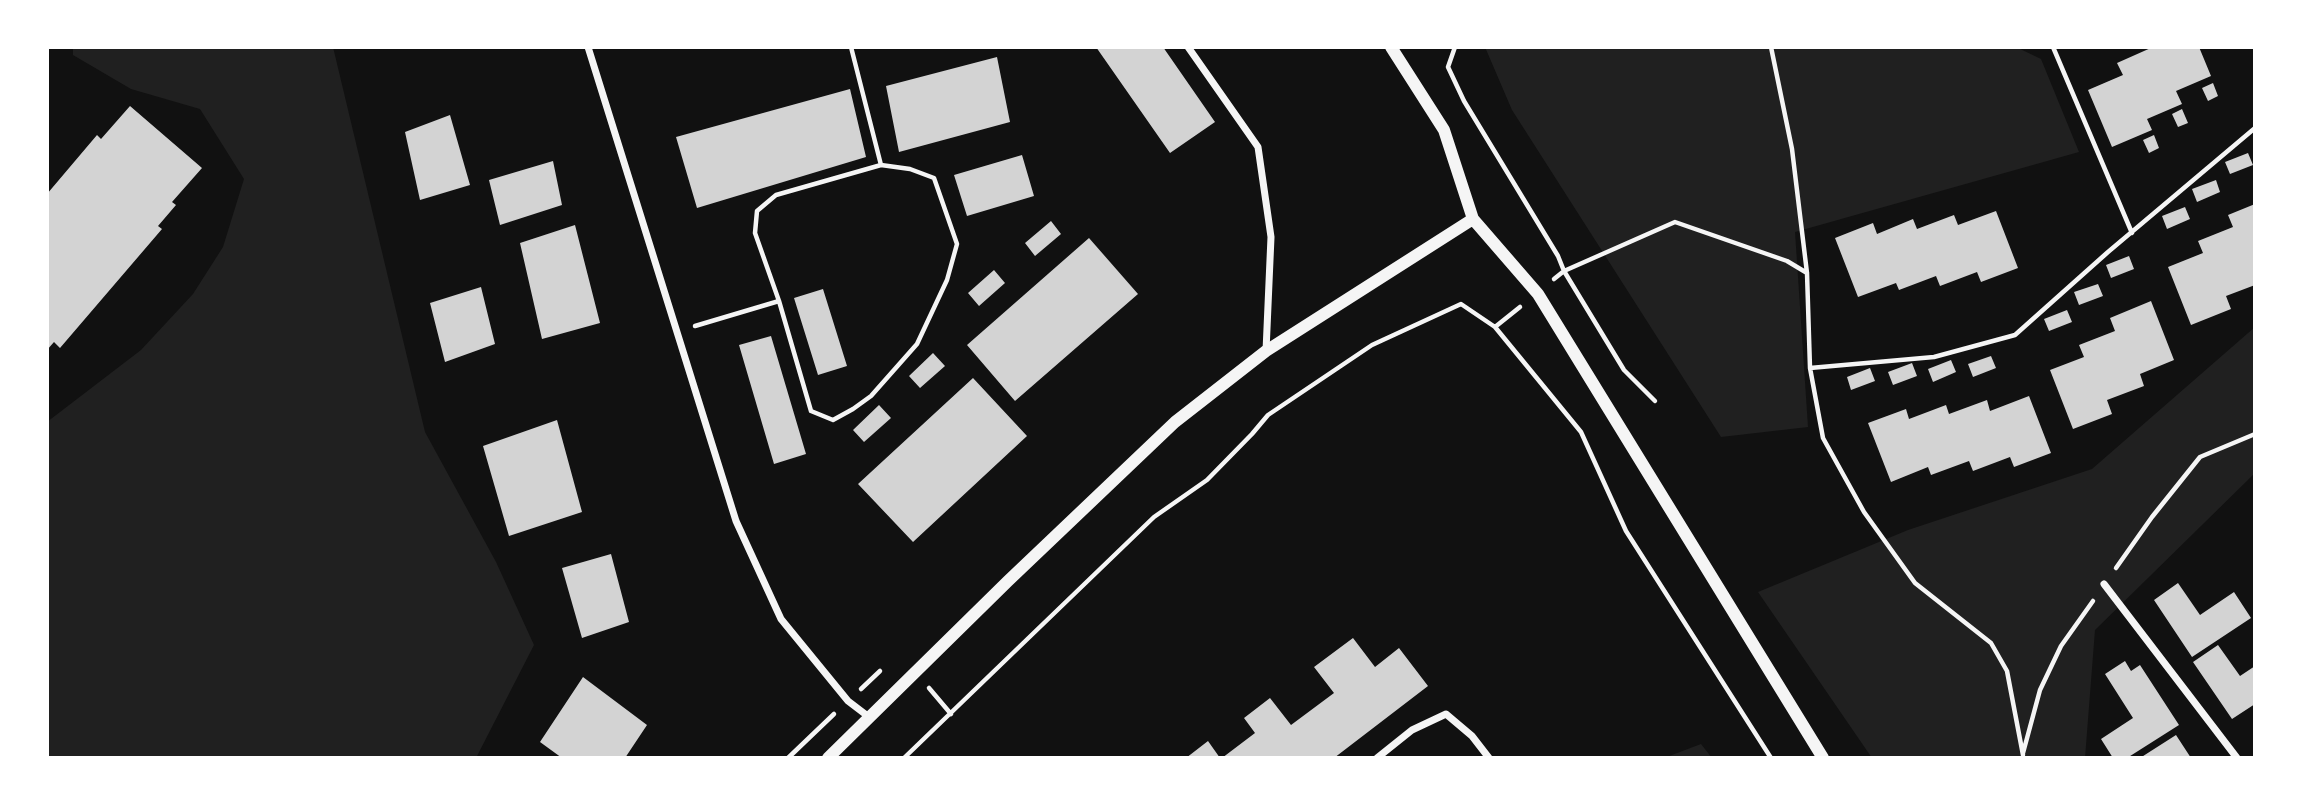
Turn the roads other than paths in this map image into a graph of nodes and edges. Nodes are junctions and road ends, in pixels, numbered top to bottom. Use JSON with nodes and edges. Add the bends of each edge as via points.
{"nodes":[{"id":1,"x":588,"y":47,"type":"edge"},
{"id":2,"x":1188,"y":47,"type":"edge"},
{"id":3,"x":1391,"y":47,"type":"edge"},
{"id":4,"x":1473,"y":219,"type":"junction"},
{"id":5,"x":1266,"y":351,"type":"junction"},
{"id":6,"x":2104,"y":584,"type":"dead end"},
{"id":7,"x":869,"y":717,"type":"junction"},
{"id":8,"x":828,"y":758,"type":"edge"},
{"id":9,"x":1377,"y":758,"type":"edge"},
{"id":10,"x":1489,"y":758,"type":"edge"},
{"id":11,"x":1824,"y":758,"type":"edge"},
{"id":12,"x":2237,"y":758,"type":"edge"}],
"edges":[{"from":1,"to":7,"type":"street","via":[[736,521],[781,619],[848,701]]},
{"from":2,"to":5,"type":"street","via":[[1258,147],[1271,237]]},
{"from":3,"to":4,"type":"street","via":[[1444,130]]},
{"from":4,"to":5,"type":"street"},
{"from":4,"to":11,"type":"street","via":[[1538,293]]},
{"from":5,"to":7,"type":"street","via":[[1175,422]]},
{"from":6,"to":12,"type":"street"},
{"from":7,"to":8,"type":"street"},
{"from":9,"to":10,"type":"street","via":[[1412,730],[1446,715],[1472,736]]}]}
